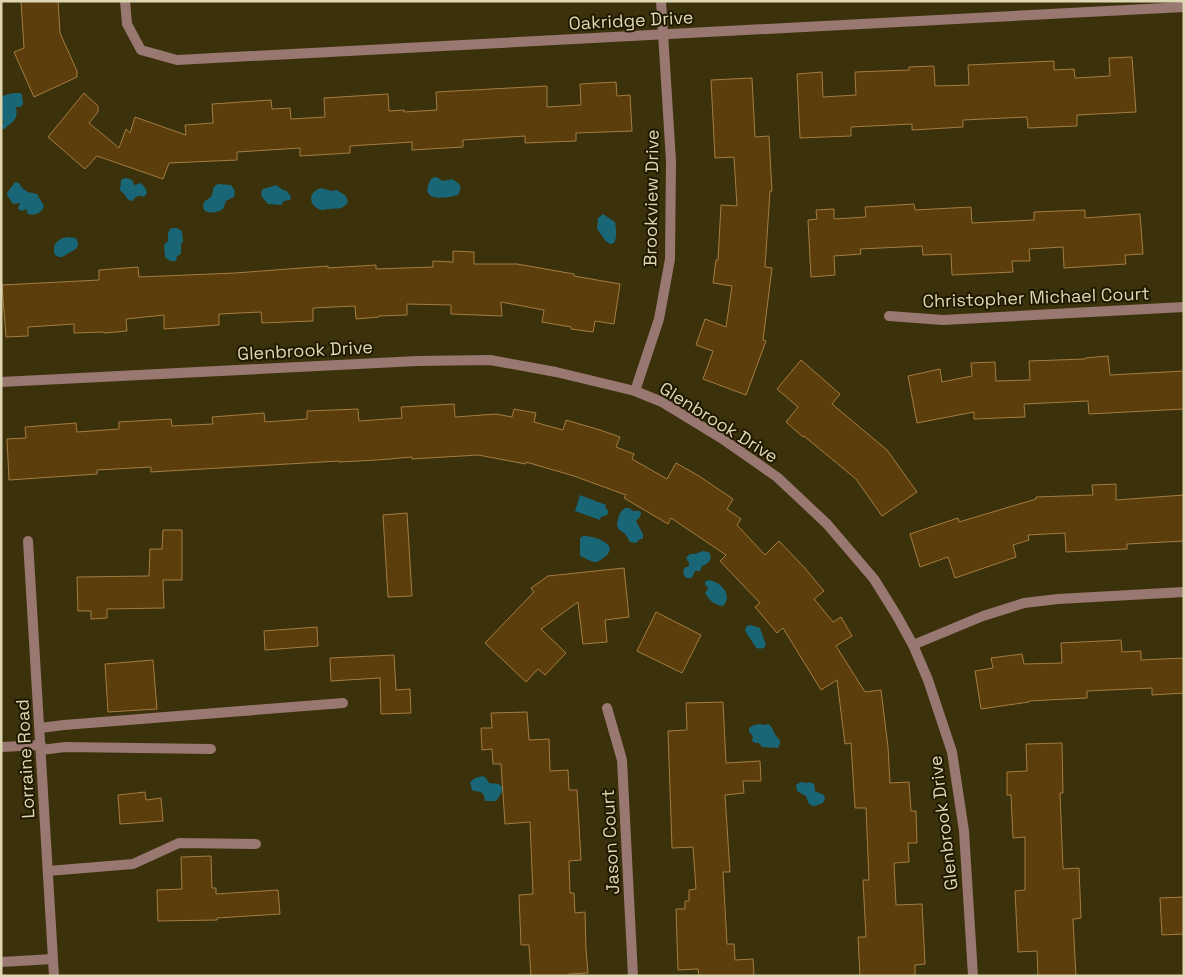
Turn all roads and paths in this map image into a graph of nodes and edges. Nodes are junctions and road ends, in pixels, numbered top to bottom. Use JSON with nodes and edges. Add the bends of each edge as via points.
{"nodes":[{"id":1,"x":126,"y":1,"type":"edge"},
{"id":2,"x":661,"y":1,"type":"edge"},
{"id":3,"x":1184,"y":7,"type":"edge"},
{"id":4,"x":663,"y":34,"type":"junction"},
{"id":5,"x":1184,"y":306,"type":"edge"},
{"id":6,"x":889,"y":316,"type":"dead end"},
{"id":7,"x":1,"y":382,"type":"edge"},
{"id":8,"x":634,"y":391,"type":"junction"},
{"id":9,"x":28,"y":541,"type":"dead end"},
{"id":10,"x":1184,"y":592,"type":"edge"},
{"id":11,"x":913,"y":645,"type":"junction"},
{"id":12,"x":343,"y":703,"type":"dead end"},
{"id":13,"x":607,"y":708,"type":"dead end"},
{"id":14,"x":40,"y":728,"type":"junction"},
{"id":15,"x":1,"y":747,"type":"edge"},
{"id":16,"x":41,"y":748,"type":"junction"},
{"id":17,"x":212,"y":749,"type":"dead end"},
{"id":18,"x":256,"y":844,"type":"dead end"},
{"id":19,"x":48,"y":871,"type":"junction"},
{"id":20,"x":53,"y":960,"type":"junction"},
{"id":21,"x":1,"y":962,"type":"edge"},
{"id":22,"x":54,"y":976,"type":"edge"},
{"id":23,"x":634,"y":976,"type":"edge"},
{"id":24,"x":973,"y":976,"type":"edge"}],
"edges":[{"from":1,"to":4,"type":"street","name":"Oakridge Drive","via":[[127,24],[141,50],[178,60]]},
{"from":2,"to":4,"type":"street","name":"Brookview Drive"},
{"from":3,"to":4,"type":"street","name":"Oakridge Drive"},
{"from":4,"to":8,"type":"street","name":"Brookview Drive","via":[[671,161],[670,260],[659,319]]},
{"from":5,"to":6,"type":"street","name":"Christopher Michael Court","via":[[943,320]]},
{"from":7,"to":8,"type":"street","name":"Glenbrook Drive","via":[[490,360]]},
{"from":8,"to":11,"type":"street","name":"Glenbrook Drive","via":[[662,402],[777,477],[827,524],[874,579]]},
{"from":9,"to":14,"type":"street","name":"Lorraine Road"},
{"from":10,"to":11,"type":"street","via":[[1024,603]]},
{"from":11,"to":24,"type":"street","name":"Glenbrook Drive","via":[[952,752],[964,830]]},
{"from":12,"to":14,"type":"street"},
{"from":13,"to":23,"type":"street","name":"Jason Court","via":[[622,760]]},
{"from":14,"to":16,"type":"street","name":"Lorraine Road"},
{"from":15,"to":16,"type":"street"},
{"from":16,"to":17,"type":"street"},
{"from":16,"to":19,"type":"street","name":"Lorraine Road"},
{"from":18,"to":19,"type":"street","via":[[179,843],[133,864]]},
{"from":19,"to":20,"type":"street","name":"Lorraine Road"},
{"from":20,"to":21,"type":"street"},
{"from":20,"to":22,"type":"street","name":"Lorraine Road"}]}
